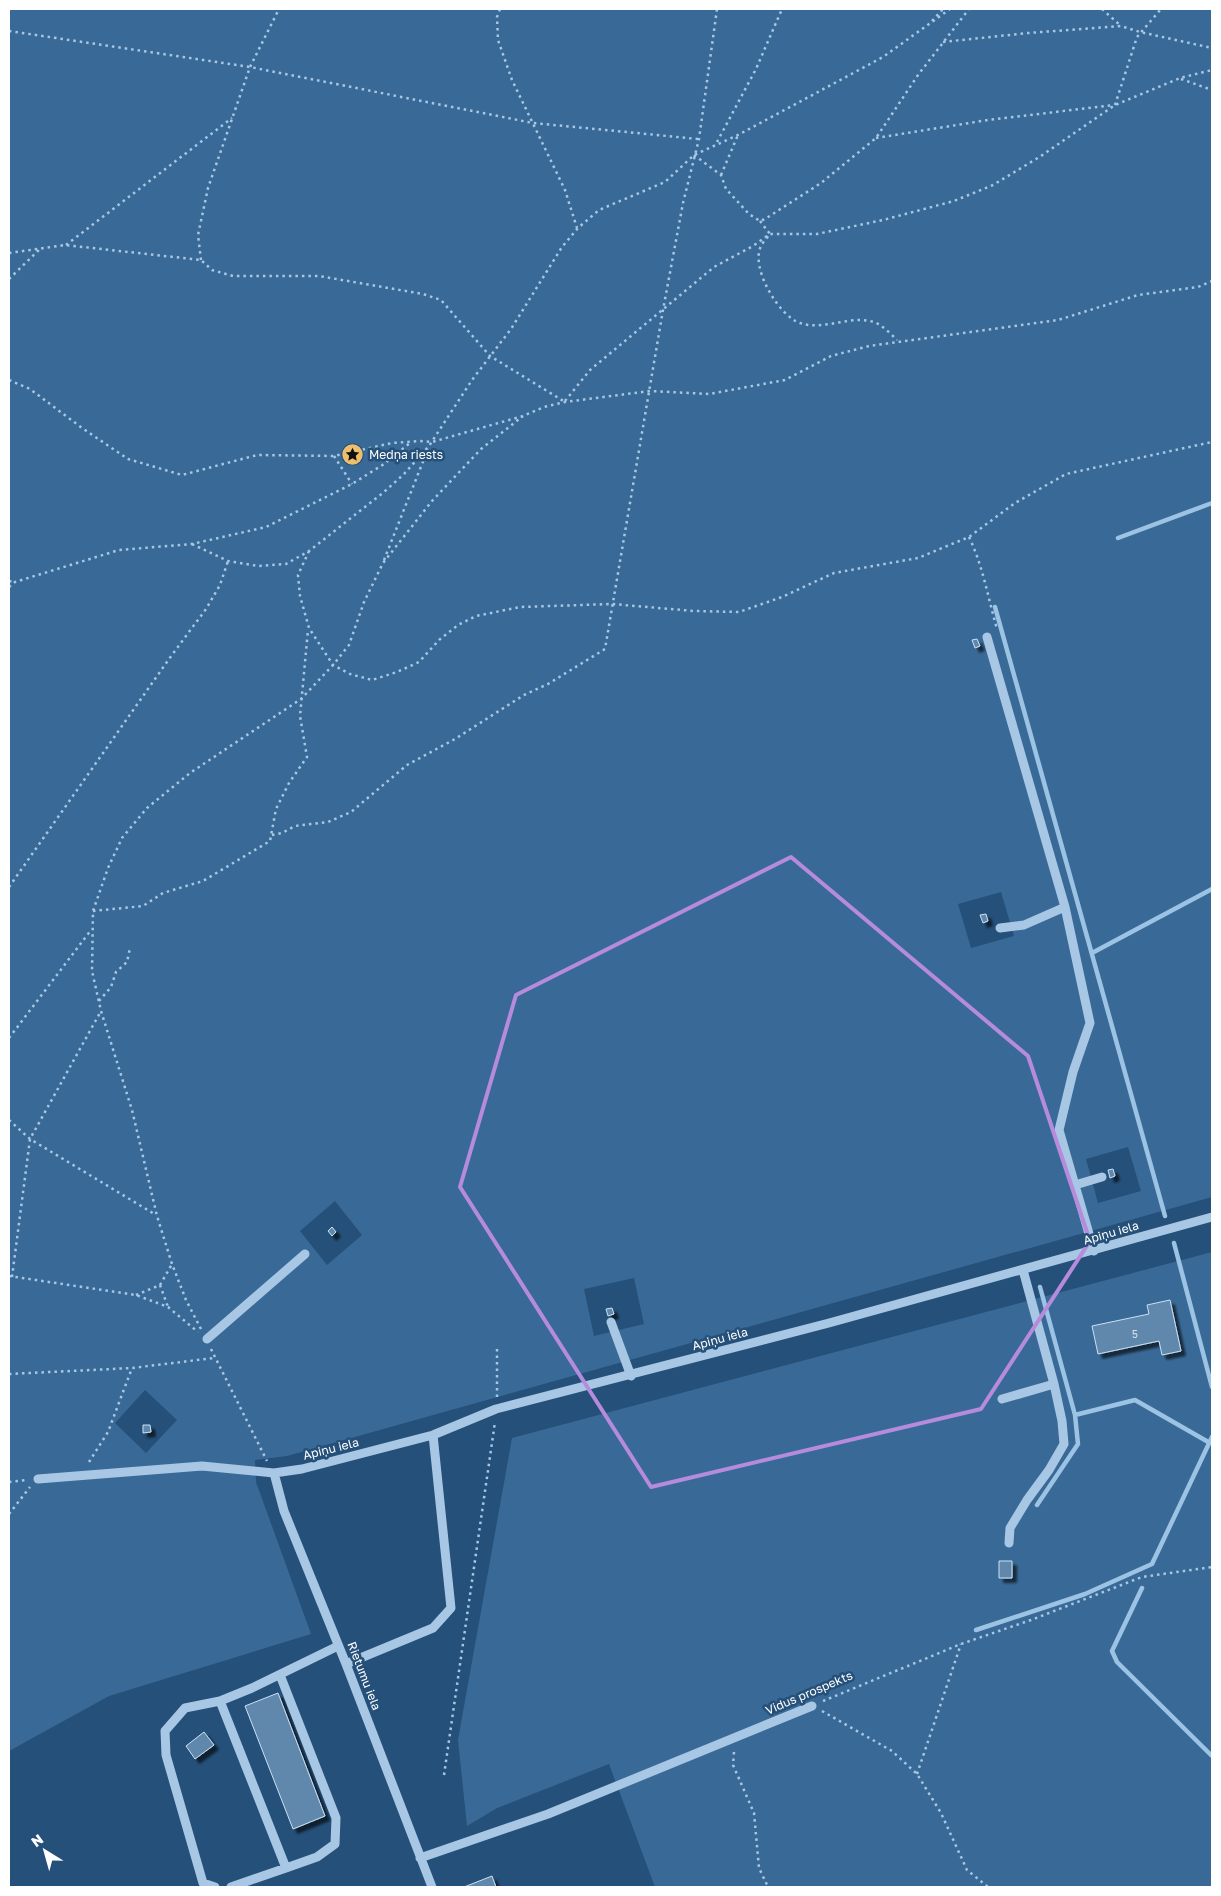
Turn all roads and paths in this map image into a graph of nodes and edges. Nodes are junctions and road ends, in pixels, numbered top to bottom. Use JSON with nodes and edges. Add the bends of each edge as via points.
{"nodes":[{"id":1,"x":279,"y":9,"type":"edge"},
{"id":2,"x":500,"y":9,"type":"edge"},
{"id":3,"x":718,"y":9,"type":"edge"},
{"id":4,"x":782,"y":9,"type":"edge"},
{"id":5,"x":942,"y":9,"type":"edge"},
{"id":6,"x":950,"y":9,"type":"edge"},
{"id":7,"x":969,"y":9,"type":"edge"},
{"id":8,"x":1102,"y":9,"type":"edge"},
{"id":9,"x":1161,"y":9,"type":"edge"},
{"id":10,"x":928,"y":26,"type":"junction"},
{"id":11,"x":1121,"y":26,"type":"junction"},
{"id":12,"x":9,"y":32,"type":"edge"},
{"id":13,"x":1140,"y":32,"type":"junction"},
{"id":14,"x":943,"y":42,"type":"junction"},
{"id":15,"x":1212,"y":48,"type":"edge"},
{"id":16,"x":250,"y":67,"type":"junction"},
{"id":17,"x":1212,"y":70,"type":"edge"},
{"id":18,"x":1180,"y":78,"type":"junction"},
{"id":19,"x":1212,"y":90,"type":"edge"},
{"id":20,"x":1115,"y":105,"type":"junction"},
{"id":21,"x":234,"y":117,"type":"junction"},
{"id":22,"x":533,"y":123,"type":"junction"},
{"id":23,"x":738,"y":135,"type":"junction"},
{"id":24,"x":876,"y":138,"type":"junction"},
{"id":25,"x":699,"y":139,"type":"junction"},
{"id":26,"x":716,"y":144,"type":"junction"},
{"id":27,"x":694,"y":155,"type":"junction"},
{"id":28,"x":721,"y":175,"type":"junction"},
{"id":29,"x":760,"y":220,"type":"junction"},
{"id":30,"x":578,"y":228,"type":"junction"},
{"id":31,"x":770,"y":234,"type":"junction"},
{"id":32,"x":65,"y":245,"type":"junction"},
{"id":33,"x":41,"y":248,"type":"junction"},
{"id":34,"x":9,"y":253,"type":"edge"},
{"id":35,"x":201,"y":260,"type":"junction"},
{"id":36,"x":9,"y":279,"type":"edge"},
{"id":37,"x":1212,"y":281,"type":"edge"},
{"id":38,"x":664,"y":310,"type":"junction"},
{"id":39,"x":898,"y":340,"type":"junction"},
{"id":40,"x":490,"y":356,"type":"junction"},
{"id":41,"x":9,"y":380,"type":"edge"},
{"id":42,"x":650,"y":391,"type":"junction"},
{"id":43,"x":564,"y":402,"type":"junction"},
{"id":44,"x":522,"y":416,"type":"junction"},
{"id":45,"x":432,"y":442,"type":"junction"},
{"id":46,"x":1212,"y":442,"type":"edge"},
{"id":47,"x":410,"y":443,"type":"junction"},
{"id":48,"x":429,"y":446,"type":"junction"},
{"id":49,"x":334,"y":456,"type":"junction"},
{"id":50,"x":352,"y":484,"type":"junction"},
{"id":51,"x":969,"y":537,"type":"junction"},
{"id":52,"x":192,"y":544,"type":"junction"},
{"id":53,"x":309,"y":551,"type":"junction"},
{"id":54,"x":228,"y":561,"type":"junction"},
{"id":55,"x":382,"y":563,"type":"junction"},
{"id":56,"x":9,"y":581,"type":"edge"},
{"id":57,"x":15,"y":582,"type":"junction"},
{"id":58,"x":9,"y":587,"type":"edge"},
{"id":59,"x":612,"y":604,"type":"junction"},
{"id":60,"x":308,"y":628,"type":"junction"},
{"id":61,"x":997,"y":629,"type":"dead end"},
{"id":62,"x":988,"y":637,"type":"dead end"},
{"id":63,"x":333,"y":665,"type":"junction"},
{"id":64,"x":301,"y":699,"type":"junction"},
{"id":65,"x":272,"y":835,"type":"junction"},
{"id":66,"x":9,"y":887,"type":"edge"},
{"id":67,"x":1065,"y":907,"type":"junction"},
{"id":68,"x":93,"y":911,"type":"junction"},
{"id":69,"x":1000,"y":928,"type":"dead end"},
{"id":70,"x":92,"y":929,"type":"junction"},
{"id":71,"x":130,"y":948,"type":"dead end"},
{"id":72,"x":99,"y":1001,"type":"junction"},
{"id":73,"x":101,"y":1011,"type":"junction"},
{"id":74,"x":9,"y":1038,"type":"edge"},
{"id":75,"x":9,"y":1120,"type":"edge"},
{"id":76,"x":30,"y":1139,"type":"junction"},
{"id":77,"x":1102,"y":1177,"type":"dead end"},
{"id":78,"x":1075,"y":1185,"type":"junction"},
{"id":79,"x":157,"y":1216,"type":"junction"},
{"id":80,"x":1212,"y":1218,"type":"edge"},
{"id":81,"x":1094,"y":1251,"type":"junction"},
{"id":82,"x":305,"y":1254,"type":"dead end"},
{"id":83,"x":172,"y":1264,"type":"junction"},
{"id":84,"x":1023,"y":1270,"type":"junction"},
{"id":85,"x":10,"y":1277,"type":"edge"},
{"id":86,"x":160,"y":1285,"type":"junction"},
{"id":87,"x":136,"y":1295,"type":"junction"},
{"id":88,"x":168,"y":1307,"type":"junction"},
{"id":89,"x":611,"y":1322,"type":"dead end"},
{"id":90,"x":207,"y":1340,"type":"junction"},
{"id":91,"x":497,"y":1349,"type":"dead end"},
{"id":92,"x":215,"y":1358,"type":"junction"},
{"id":93,"x":132,"y":1368,"type":"junction"},
{"id":94,"x":9,"y":1374,"type":"edge"},
{"id":95,"x":631,"y":1376,"type":"junction"},
{"id":96,"x":1054,"y":1384,"type":"junction"},
{"id":97,"x":1002,"y":1399,"type":"dead end"},
{"id":98,"x":496,"y":1409,"type":"junction"},
{"id":99,"x":434,"y":1435,"type":"junction"},
{"id":100,"x":274,"y":1473,"type":"junction"},
{"id":101,"x":80,"y":1476,"type":"junction"},
{"id":102,"x":38,"y":1479,"type":"junction"},
{"id":103,"x":9,"y":1482,"type":"edge"},
{"id":104,"x":9,"y":1514,"type":"edge"},
{"id":105,"x":1009,"y":1543,"type":"dead end"},
{"id":106,"x":1212,"y":1567,"type":"edge"},
{"id":107,"x":961,"y":1644,"type":"junction"},
{"id":108,"x":338,"y":1646,"type":"junction"},
{"id":109,"x":346,"y":1664,"type":"junction"},
{"id":110,"x":280,"y":1675,"type":"junction"},
{"id":111,"x":220,"y":1701,"type":"junction"},
{"id":112,"x":812,"y":1706,"type":"junction"},
{"id":113,"x":735,"y":1738,"type":"junction"},
{"id":114,"x":917,"y":1774,"type":"junction"},
{"id":115,"x":444,"y":1775,"type":"dead end"},
{"id":116,"x":420,"y":1858,"type":"junction"},
{"id":117,"x":286,"y":1868,"type":"junction"},
{"id":118,"x":215,"y":1887,"type":"edge"},
{"id":119,"x":231,"y":1887,"type":"edge"},
{"id":120,"x":432,"y":1887,"type":"edge"},
{"id":121,"x":768,"y":1887,"type":"edge"},
{"id":122,"x":988,"y":1887,"type":"edge"}],
"edges":[{"from":1,"to":16,"type":"path"},
{"from":2,"to":22,"type":"path","via":[[498,40],[512,80]]},
{"from":3,"to":25,"type":"path"},
{"from":4,"to":26,"type":"path","via":[[756,69]]},
{"from":5,"to":10,"type":"path"},
{"from":6,"to":10,"type":"path"},
{"from":7,"to":14,"type":"path"},
{"from":8,"to":11,"type":"path"},
{"from":9,"to":13,"type":"path"},
{"from":10,"to":23,"type":"path","via":[[883,57]]},
{"from":11,"to":13,"type":"path"},
{"from":11,"to":14,"type":"path"},
{"from":12,"to":16,"type":"path"},
{"from":13,"to":15,"type":"path"},
{"from":13,"to":20,"type":"path"},
{"from":14,"to":24,"type":"path"},
{"from":16,"to":21,"type":"path"},
{"from":16,"to":22,"type":"path"},
{"from":17,"to":18,"type":"path"},
{"from":18,"to":19,"type":"path"},
{"from":18,"to":20,"type":"path"},
{"from":20,"to":24,"type":"path","via":[[988,120]]},
{"from":20,"to":31,"type":"path","via":[[993,186],[954,201],[817,234]]},
{"from":21,"to":32,"type":"path"},
{"from":21,"to":35,"type":"path","via":[[208,188],[198,235]]},
{"from":22,"to":25,"type":"path"},
{"from":22,"to":30,"type":"path","via":[[565,190]]},
{"from":23,"to":26,"type":"path"},
{"from":23,"to":28,"type":"path"},
{"from":24,"to":29,"type":"path","via":[[821,183]]},
{"from":25,"to":27,"type":"path"},
{"from":26,"to":27,"type":"path"},
{"from":27,"to":28,"type":"path"},
{"from":27,"to":30,"type":"path","via":[[665,182],[599,210]]},
{"from":27,"to":38,"type":"path"},
{"from":28,"to":29,"type":"path","via":[[726,189],[749,214]]},
{"from":29,"to":31,"type":"path"},
{"from":30,"to":40,"type":"path"},
{"from":31,"to":38,"type":"path","via":[[714,267]]},
{"from":31,"to":39,"type":"path","via":[[760,247],[758,263],[762,277],[780,308],[800,323],[820,326],[843,321],[874,322]]},
{"from":32,"to":33,"type":"path"},
{"from":32,"to":35,"type":"path"},
{"from":33,"to":34,"type":"path"},
{"from":33,"to":36,"type":"path"},
{"from":35,"to":40,"type":"path","via":[[212,270],[233,276],[319,276],[423,294],[441,300]]},
{"from":37,"to":39,"type":"path","via":[[1198,287],[1138,295],[1058,320]]},
{"from":38,"to":42,"type":"path"},
{"from":38,"to":43,"type":"path","via":[[590,370]]},
{"from":39,"to":42,"type":"path","via":[[831,356],[785,380],[709,394]]},
{"from":40,"to":43,"type":"path"},
{"from":40,"to":45,"type":"path"},
{"from":41,"to":49,"type":"path","via":[[30,389],[128,459],[182,475],[257,455]]},
{"from":42,"to":43,"type":"path"},
{"from":42,"to":59,"type":"path"},
{"from":43,"to":44,"type":"path"},
{"from":44,"to":45,"type":"path"},
{"from":44,"to":55,"type":"path","via":[[481,449],[432,501]]},
{"from":45,"to":47,"type":"path"},
{"from":45,"to":48,"type":"path"},
{"from":46,"to":51,"type":"path","via":[[1066,474],[1015,503]]},
{"from":47,"to":49,"type":"path","via":[[392,443]]},
{"from":47,"to":50,"type":"path"},
{"from":48,"to":53,"type":"path","via":[[384,492]]},
{"from":48,"to":55,"type":"path"},
{"from":49,"to":50,"type":"path"},
{"from":50,"to":52,"type":"path","via":[[266,527]]},
{"from":51,"to":59,"type":"path","via":[[918,558],[834,573],[739,612]]},
{"from":51,"to":61,"type":"path","via":[[978,557]]},
{"from":52,"to":54,"type":"path"},
{"from":52,"to":57,"type":"path","via":[[119,550]]},
{"from":53,"to":54,"type":"path","via":[[286,564],[258,566]]},
{"from":53,"to":60,"type":"path","via":[[298,575]]},
{"from":54,"to":66,"type":"path","via":[[206,609]]},
{"from":55,"to":63,"type":"path","via":[[349,645]]},
{"from":56,"to":57,"type":"path"},
{"from":57,"to":58,"type":"path"},
{"from":59,"to":63,"type":"path","via":[[520,608],[476,616],[439,640],[419,662],[372,680]]},
{"from":59,"to":65,"type":"path","via":[[605,648],[455,740],[407,765],[351,812],[328,822],[295,826]]},
{"from":60,"to":63,"type":"path"},
{"from":60,"to":64,"type":"path"},
{"from":62,"to":67,"type":"street"},
{"from":63,"to":64,"type":"path"},
{"from":64,"to":65,"type":"path","via":[[300,716],[307,757],[289,782],[276,809]]},
{"from":64,"to":68,"type":"path","via":[[190,773],[148,808],[122,838]]},
{"from":65,"to":68,"type":"path","via":[[270,842],[203,881],[164,893],[143,906]]},
{"from":67,"to":69,"type":"street","via":[[1024,925]]},
{"from":67,"to":78,"type":"street","via":[[1090,1023],[1073,1072],[1059,1130]]},
{"from":68,"to":70,"type":"path"},
{"from":70,"to":72,"type":"path","via":[[92,971]]},
{"from":70,"to":74,"type":"path"},
{"from":71,"to":72,"type":"path","via":[[127,962],[116,972],[111,987]]},
{"from":72,"to":73,"type":"path"},
{"from":73,"to":76,"type":"path"},
{"from":73,"to":79,"type":"path","via":[[132,1110]]},
{"from":75,"to":76,"type":"path"},
{"from":76,"to":79,"type":"path"},
{"from":76,"to":85,"type":"path"},
{"from":77,"to":78,"type":"street"},
{"from":78,"to":81,"type":"street"},
{"from":79,"to":83,"type":"path"},
{"from":80,"to":81,"type":"street","name":"Apiņu iela"},
{"from":81,"to":84,"type":"street","name":"Apiņu iela"},
{"from":82,"to":90,"type":"street"},
{"from":83,"to":86,"type":"path"},
{"from":83,"to":90,"type":"path"},
{"from":84,"to":95,"type":"street","name":"Apiņu iela"},
{"from":84,"to":96,"type":"street"},
{"from":85,"to":87,"type":"path"},
{"from":86,"to":87,"type":"path"},
{"from":86,"to":88,"type":"path"},
{"from":87,"to":88,"type":"path"},
{"from":88,"to":90,"type":"path"},
{"from":89,"to":95,"type":"street"},
{"from":90,"to":92,"type":"path"},
{"from":91,"to":98,"type":"path"},
{"from":92,"to":93,"type":"path"},
{"from":92,"to":100,"type":"path"},
{"from":93,"to":94,"type":"path"},
{"from":93,"to":101,"type":"path","via":[[108,1432]]},
{"from":95,"to":98,"type":"street","name":"Apiņu iela"},
{"from":96,"to":97,"type":"street"},
{"from":96,"to":105,"type":"street","via":[[1064,1444],[1010,1528]]},
{"from":98,"to":99,"type":"street","name":"Apiņu iela"},
{"from":98,"to":115,"type":"path"},
{"from":99,"to":100,"type":"street","name":"Apiņu iela","via":[[302,1469]]},
{"from":99,"to":109,"type":"street","via":[[451,1608],[433,1628]]},
{"from":100,"to":101,"type":"street","name":"Apiņu iela","via":[[202,1466]]},
{"from":100,"to":108,"type":"street","name":"Rietumu iela","via":[[284,1512]]},
{"from":101,"to":102,"type":"street","name":"Apiņu iela"},
{"from":102,"to":103,"type":"path"},
{"from":102,"to":104,"type":"path"},
{"from":106,"to":107,"type":"path","name":"Vidus prospekts","via":[[1142,1577]]},
{"from":107,"to":112,"type":"path","name":"Vidus prospekts"},
{"from":107,"to":114,"type":"path"},
{"from":108,"to":109,"type":"street","name":"Rietumu iela"},
{"from":108,"to":110,"type":"street"},
{"from":109,"to":116,"type":"street","name":"Rietumu iela"},
{"from":110,"to":111,"type":"street"},
{"from":110,"to":117,"type":"street","via":[[336,1818],[335,1844],[317,1857]]},
{"from":111,"to":117,"type":"street"},
{"from":111,"to":118,"type":"street","via":[[185,1708],[165,1731],[166,1755],[203,1883]]},
{"from":112,"to":113,"type":"street","name":"Vidus prospekts"},
{"from":112,"to":114,"type":"path","via":[[892,1751]]},
{"from":113,"to":116,"type":"street","name":"Vidus prospekts","via":[[548,1814]]},
{"from":113,"to":121,"type":"path","via":[[733,1765],[754,1813],[759,1868]]},
{"from":114,"to":122,"type":"path","via":[[942,1813],[967,1870]]},
{"from":116,"to":120,"type":"street","name":"Rietumu iela"},
{"from":117,"to":119,"type":"street"}]}
